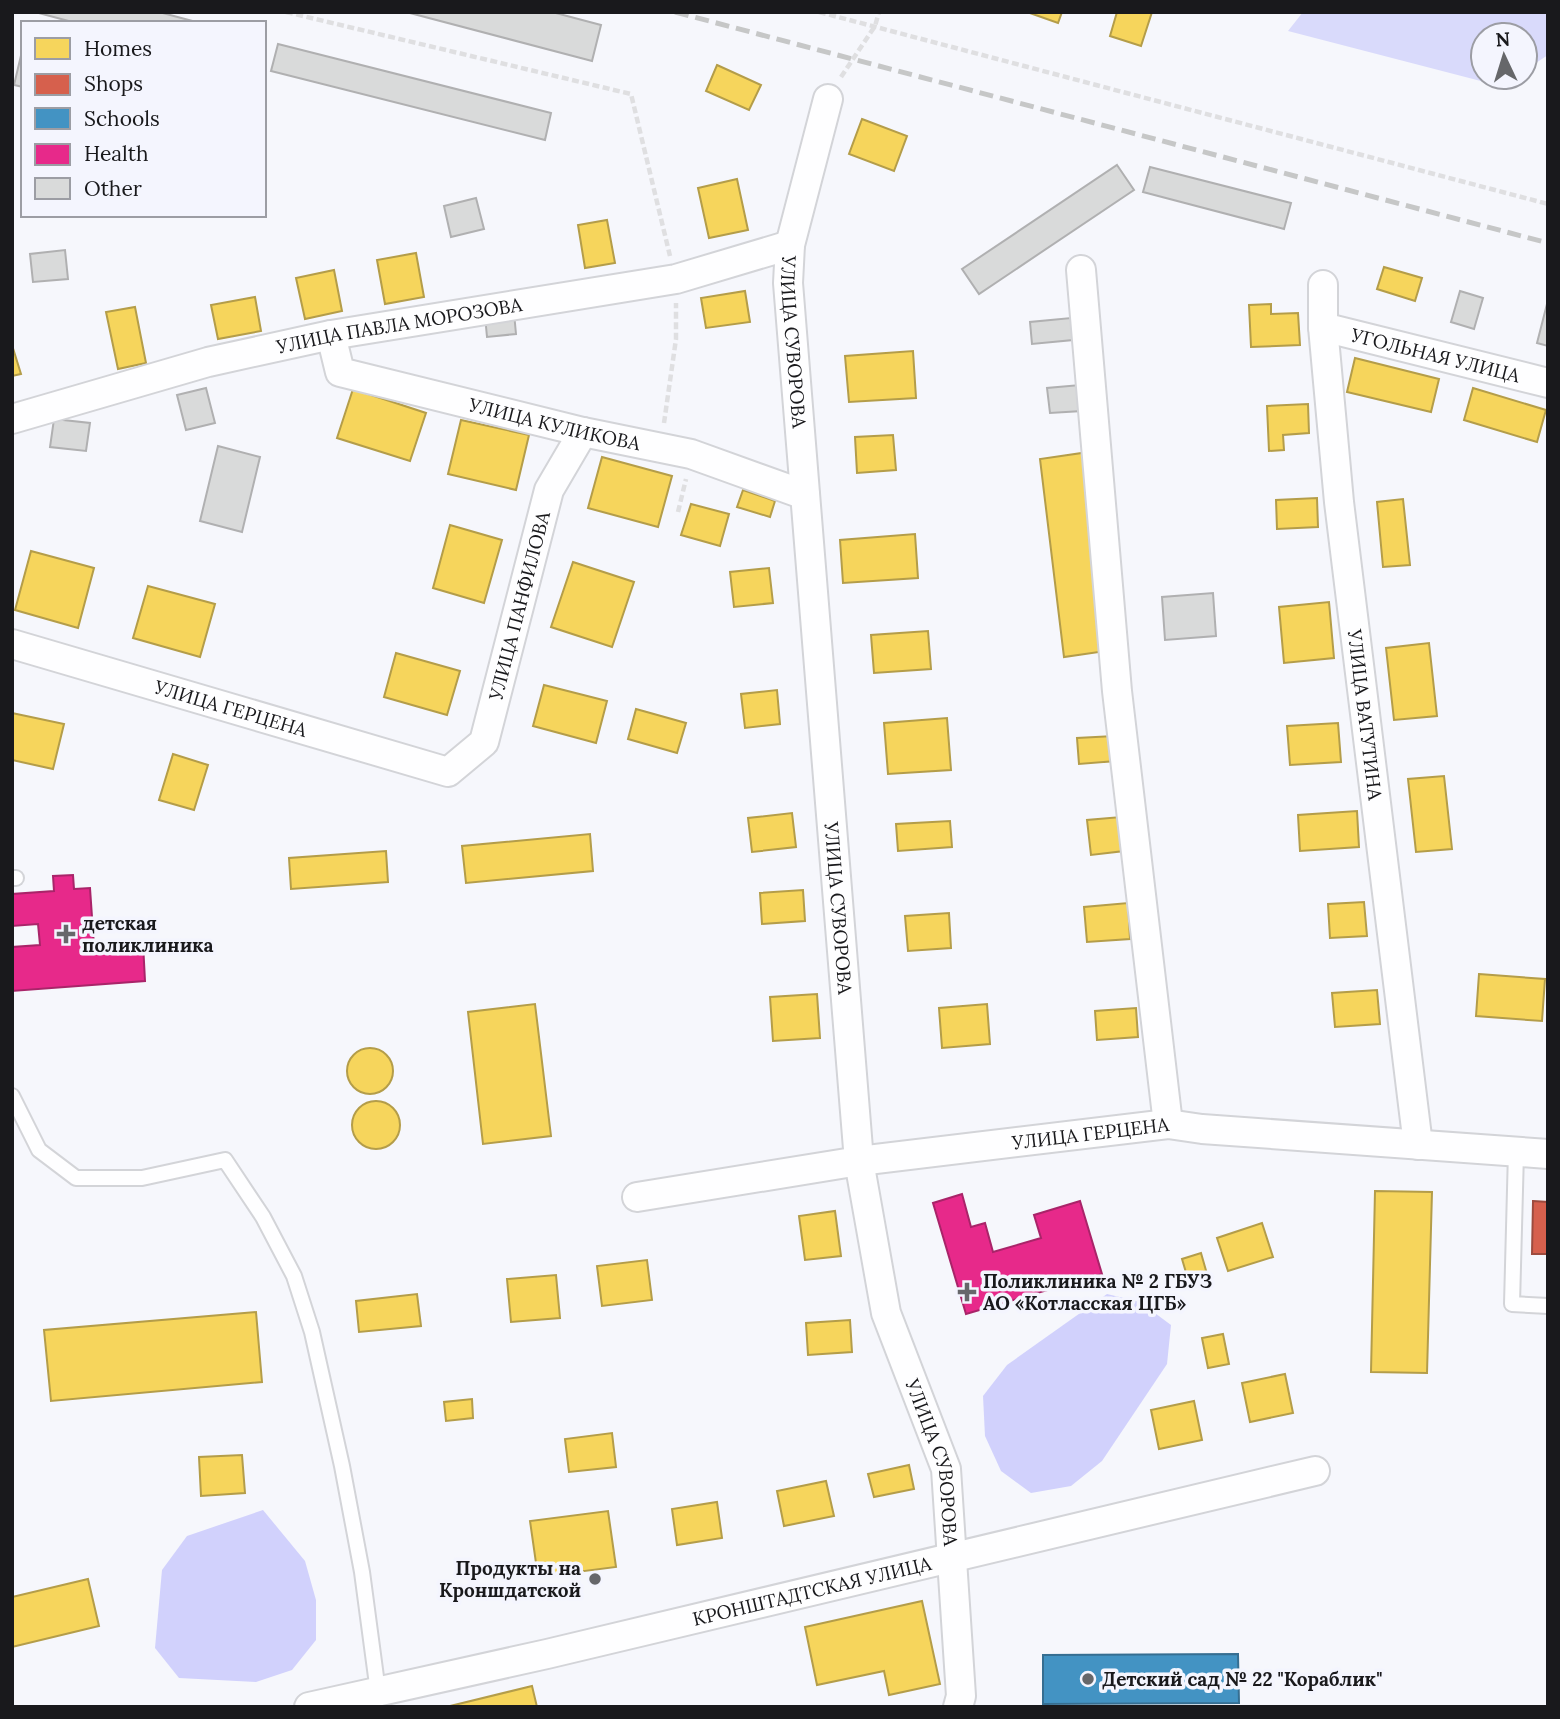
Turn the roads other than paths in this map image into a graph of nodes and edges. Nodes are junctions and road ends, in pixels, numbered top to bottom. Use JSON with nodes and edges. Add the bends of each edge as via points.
{"nodes":[{"id":1,"x":828,"y":99,"type":"road end"},
{"id":2,"x":790,"y":245,"type":"junction"},
{"id":3,"x":1081,"y":270,"type":"dead end"},
{"id":4,"x":1322,"y":285,"type":"dead end"},
{"id":5,"x":1323,"y":327,"type":"junction"},
{"id":6,"x":331,"y":335,"type":"junction"},
{"id":7,"x":1548,"y":383,"type":"edge"},
{"id":8,"x":12,"y":419,"type":"edge"},
{"id":9,"x":583,"y":432,"type":"junction"},
{"id":10,"x":805,"y":495,"type":"junction"},
{"id":11,"x":12,"y":644,"type":"edge"},
{"id":12,"x":448,"y":772,"type":"joint"},
{"id":13,"x":12,"y":1096,"type":"edge"},
{"id":14,"x":1168,"y":1125,"type":"junction"},
{"id":15,"x":1418,"y":1145,"type":"junction"},
{"id":16,"x":1516,"y":1152,"type":"junction"},
{"id":17,"x":1548,"y":1154,"type":"edge"},
{"id":18,"x":859,"y":1161,"type":"junction"},
{"id":19,"x":637,"y":1197,"type":"dead end"},
{"id":20,"x":1548,"y":1306,"type":"edge"},
{"id":21,"x":1315,"y":1471,"type":"dead end"},
{"id":22,"x":952,"y":1556,"type":"junction"},
{"id":23,"x":378,"y":1692,"type":"junction"},
{"id":24,"x":309,"y":1707,"type":"edge"},
{"id":25,"x":958,"y":1707,"type":"edge"}],
"edges":[{"from":1,"to":2,"type":"street","name":"УЛИЦА СУВОРОВА"},
{"from":2,"to":6,"type":"street","name":"УЛИЦА ПАВЛА МОРОЗОВА","via":[[676,279]]},
{"from":2,"to":10,"type":"street","name":"УЛИЦА СУВОРОВА","via":[[788,283]]},
{"from":3,"to":14,"type":"street","via":[[1116,691]]},
{"from":4,"to":5,"type":"street","name":"УЛИЦА ВАТУТИНА"},
{"from":5,"to":7,"type":"street","name":"УГОЛЬНАЯ УЛИЦА"},
{"from":5,"to":15,"type":"street","name":"УЛИЦА ВАТУТИНА","via":[[1339,502]]},
{"from":6,"to":8,"type":"street","name":"УЛИЦА ПАВЛА МОРОЗОВА","via":[[208,362]]},
{"from":6,"to":9,"type":"street","name":"УЛИЦА КУЛИКОВА","via":[[340,372]]},
{"from":9,"to":10,"type":"street","name":"УЛИЦА КУЛИКОВА","via":[[691,454]]},
{"from":9,"to":12,"type":"street","name":"УЛИЦА ПАНФИЛОВА","via":[[550,490],[484,742]]},
{"from":10,"to":18,"type":"street","name":"УЛИЦА СУВОРОВА"},
{"from":11,"to":12,"type":"street","name":"УЛИЦА ГЕРЦЕНА"},
{"from":13,"to":23,"type":"lane","via":[[39,1150],[76,1178],[142,1178],[225,1160],[264,1217],[293,1276],[312,1332],[362,1572]]},
{"from":14,"to":15,"type":"street","name":"УЛИЦА ГЕРЦЕНА"},
{"from":14,"to":18,"type":"street","name":"УЛИЦА ГЕРЦЕНА"},
{"from":15,"to":16,"type":"street","name":"УЛИЦА ГЕРЦЕНА"},
{"from":16,"to":17,"type":"street","name":"УЛИЦА ГЕРЦЕНА"},
{"from":16,"to":20,"type":"lane","via":[[1511,1304]]},
{"from":18,"to":19,"type":"street","name":"УЛИЦА ГЕРЦЕНА"},
{"from":18,"to":22,"type":"street","name":"УЛИЦА СУВОРОВА","via":[[886,1313],[946,1469]]},
{"from":21,"to":22,"type":"street","name":"КРОНШТАДТСКАЯ УЛИЦА"},
{"from":22,"to":23,"type":"street","name":"КРОНШТАДТСКАЯ УЛИЦА"},
{"from":22,"to":25,"type":"street","name":"УЛИЦА СУВОРОВА"},
{"from":23,"to":24,"type":"street","name":"КРОНШТАДТСКАЯ УЛИЦА"}]}
